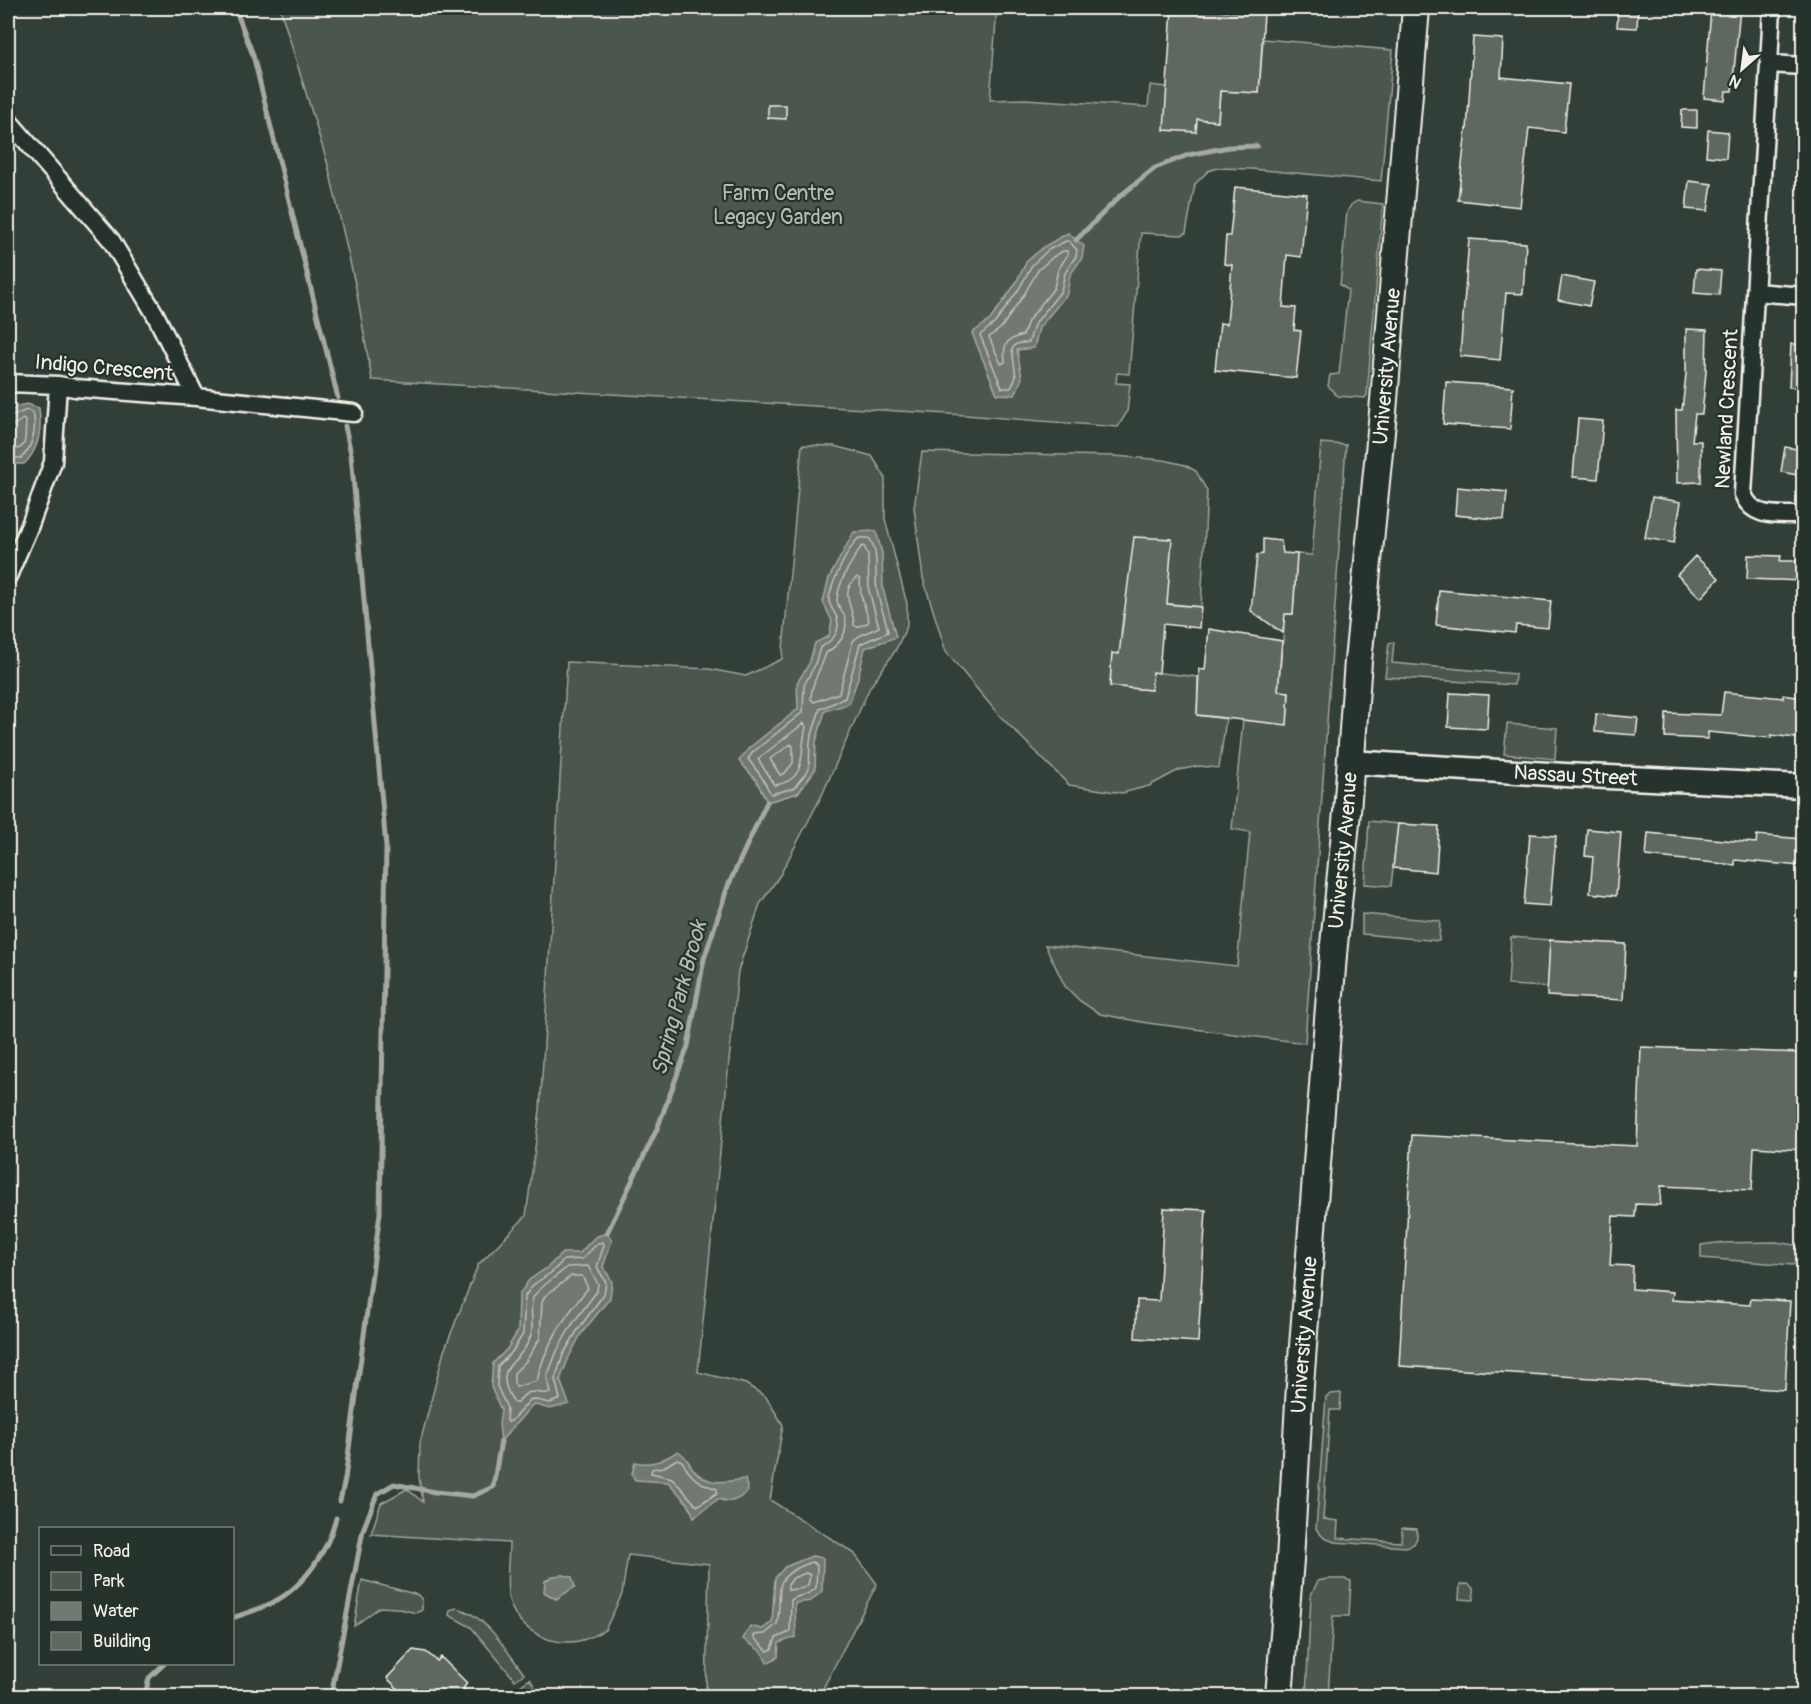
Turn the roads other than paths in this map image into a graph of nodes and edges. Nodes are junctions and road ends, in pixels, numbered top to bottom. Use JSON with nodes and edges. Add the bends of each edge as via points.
{"nodes":[{"id":1,"x":1416,"y":8,"type":"edge"},
{"id":2,"x":1772,"y":8,"type":"edge"},
{"id":3,"x":1769,"y":64,"type":"junction"},
{"id":4,"x":1803,"y":66,"type":"edge"},
{"id":5,"x":8,"y":120,"type":"edge"},
{"id":6,"x":1755,"y":292,"type":"junction"},
{"id":7,"x":1803,"y":296,"type":"edge"},
{"id":8,"x":8,"y":383,"type":"edge"},
{"id":9,"x":58,"y":385,"type":"junction"},
{"id":10,"x":196,"y":397,"type":"junction"},
{"id":11,"x":354,"y":413,"type":"dead end"},
{"id":12,"x":1803,"y":515,"type":"edge"},
{"id":13,"x":8,"y":576,"type":"edge"},
{"id":14,"x":1350,"y":762,"type":"junction"},
{"id":15,"x":1803,"y":786,"type":"edge"},
{"id":16,"x":1279,"y":1696,"type":"edge"}],
"edges":[{"from":1,"to":14,"type":"main road","name":"University Avenue"},
{"from":2,"to":3,"type":"street","name":"Newland Crescent"},
{"from":3,"to":4,"type":"street"},
{"from":3,"to":6,"type":"street","name":"Newland Crescent"},
{"from":5,"to":10,"type":"street","via":[[111,240],[155,314]]},
{"from":6,"to":7,"type":"street"},
{"from":6,"to":12,"type":"street","name":"Newland Crescent","via":[[1743,494],[1747,504],[1759,513]]},
{"from":8,"to":9,"type":"street","name":"Indigo Crescent"},
{"from":9,"to":10,"type":"street","name":"Indigo Crescent"},
{"from":9,"to":13,"type":"street","via":[[54,462]]},
{"from":10,"to":11,"type":"street","name":"Indigo Crescent"},
{"from":14,"to":15,"type":"street","name":"Nassau Street"},
{"from":14,"to":16,"type":"main road","name":"University Avenue"}]}
